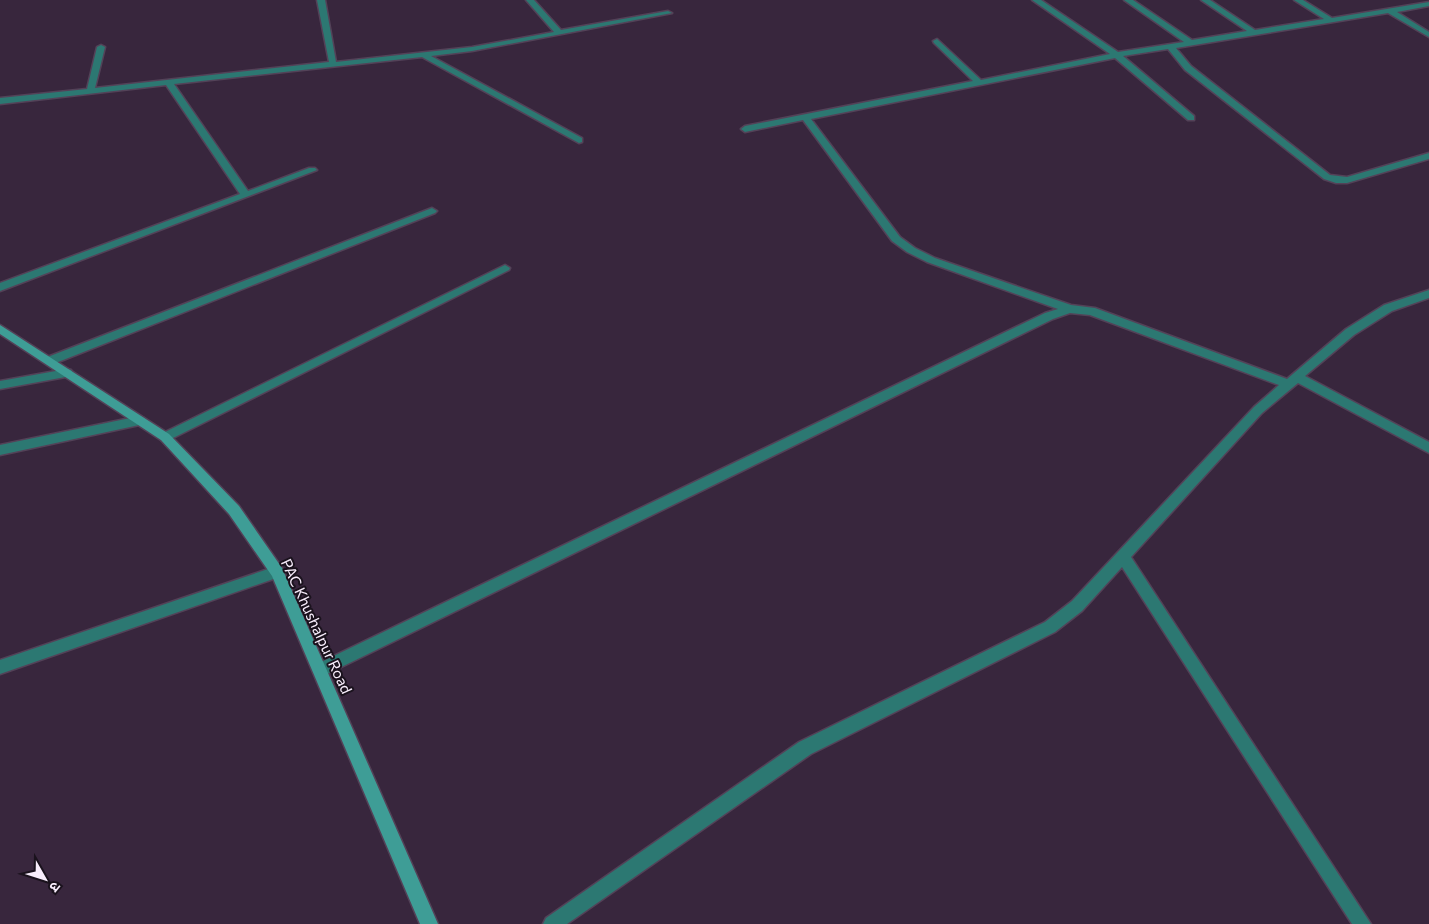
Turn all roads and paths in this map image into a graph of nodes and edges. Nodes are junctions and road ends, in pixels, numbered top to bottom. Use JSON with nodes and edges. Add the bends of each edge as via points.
{"nodes":[{"id":1,"x":322,"y":0,"type":"edge"},
{"id":2,"x":530,"y":0,"type":"edge"},
{"id":3,"x":1036,"y":0,"type":"edge"},
{"id":4,"x":1128,"y":0,"type":"edge"},
{"id":5,"x":1205,"y":0,"type":"edge"},
{"id":6,"x":1298,"y":0,"type":"edge"},
{"id":7,"x":1383,"y":0,"type":"edge"},
{"id":8,"x":1429,"y":4,"type":"edge"},
{"id":9,"x":1392,"y":10,"type":"junction"},
{"id":10,"x":668,"y":13,"type":"dead end"},
{"id":11,"x":1329,"y":20,"type":"junction"},
{"id":12,"x":1253,"y":32,"type":"junction"},
{"id":13,"x":559,"y":33,"type":"junction"},
{"id":14,"x":1429,"y":35,"type":"edge"},
{"id":15,"x":937,"y":41,"type":"dead end"},
{"id":16,"x":1191,"y":43,"type":"junction"},
{"id":17,"x":1170,"y":46,"type":"junction"},
{"id":18,"x":101,"y":47,"type":"dead end"},
{"id":19,"x":424,"y":55,"type":"junction"},
{"id":20,"x":1117,"y":55,"type":"junction"},
{"id":21,"x":333,"y":65,"type":"junction"},
{"id":22,"x":169,"y":83,"type":"junction"},
{"id":23,"x":980,"y":83,"type":"junction"},
{"id":24,"x":90,"y":92,"type":"junction"},
{"id":25,"x":0,"y":101,"type":"edge"},
{"id":26,"x":805,"y":117,"type":"junction"},
{"id":27,"x":1192,"y":118,"type":"dead end"},
{"id":28,"x":745,"y":129,"type":"dead end"},
{"id":29,"x":579,"y":140,"type":"dead end"},
{"id":30,"x":1429,"y":156,"type":"edge"},
{"id":31,"x":312,"y":170,"type":"dead end"},
{"id":32,"x":246,"y":195,"type":"junction"},
{"id":33,"x":432,"y":211,"type":"dead end"},
{"id":34,"x":505,"y":268,"type":"dead end"},
{"id":35,"x":0,"y":287,"type":"edge"},
{"id":36,"x":1429,"y":294,"type":"edge"},
{"id":37,"x":1070,"y":309,"type":"junction"},
{"id":38,"x":0,"y":329,"type":"edge"},
{"id":39,"x":49,"y":361,"type":"junction"},
{"id":40,"x":67,"y":373,"type":"junction"},
{"id":41,"x":1293,"y":380,"type":"junction"},
{"id":42,"x":0,"y":385,"type":"edge"},
{"id":43,"x":140,"y":421,"type":"junction"},
{"id":44,"x":165,"y":437,"type":"junction"},
{"id":45,"x":1429,"y":448,"type":"edge"},
{"id":46,"x":0,"y":450,"type":"edge"},
{"id":47,"x":1122,"y":556,"type":"junction"},
{"id":48,"x":277,"y":572,"type":"junction"},
{"id":49,"x":0,"y":667,"type":"edge"},
{"id":50,"x":320,"y":670,"type":"junction"},
{"id":51,"x":430,"y":924,"type":"edge"},
{"id":52,"x":552,"y":924,"type":"edge"},
{"id":53,"x":1362,"y":924,"type":"edge"}],
"edges":[{"from":1,"to":21,"type":"street"},
{"from":2,"to":13,"type":"street"},
{"from":3,"to":20,"type":"street"},
{"from":4,"to":16,"type":"street"},
{"from":5,"to":12,"type":"street"},
{"from":6,"to":11,"type":"street"},
{"from":7,"to":9,"type":"street"},
{"from":8,"to":9,"type":"street"},
{"from":9,"to":11,"type":"street"},
{"from":9,"to":14,"type":"street"},
{"from":10,"to":13,"type":"street"},
{"from":11,"to":12,"type":"street"},
{"from":12,"to":16,"type":"street"},
{"from":13,"to":19,"type":"street"},
{"from":15,"to":23,"type":"street"},
{"from":16,"to":17,"type":"street"},
{"from":17,"to":20,"type":"street"},
{"from":17,"to":30,"type":"street","via":[[1188,68],[1327,177],[1347,180]]},
{"from":18,"to":24,"type":"street"},
{"from":19,"to":21,"type":"street"},
{"from":19,"to":29,"type":"street"},
{"from":20,"to":23,"type":"street"},
{"from":20,"to":27,"type":"street"},
{"from":21,"to":22,"type":"street"},
{"from":22,"to":24,"type":"street"},
{"from":22,"to":32,"type":"street"},
{"from":23,"to":26,"type":"street"},
{"from":24,"to":25,"type":"street"},
{"from":26,"to":28,"type":"street"},
{"from":26,"to":37,"type":"street","via":[[896,239],[911,250]]},
{"from":31,"to":32,"type":"street"},
{"from":32,"to":35,"type":"street"},
{"from":33,"to":39,"type":"street"},
{"from":34,"to":44,"type":"street"},
{"from":36,"to":41,"type":"street","via":[[1388,308],[1350,332]]},
{"from":37,"to":41,"type":"street","via":[[1091,311]]},
{"from":37,"to":50,"type":"street","via":[[1049,316]]},
{"from":38,"to":39,"type":"main road","name":"PAC Khushalpur Road"},
{"from":39,"to":40,"type":"main road","name":"PAC Khushalpur Road"},
{"from":40,"to":42,"type":"street"},
{"from":40,"to":43,"type":"main road","name":"PAC Khushalpur Road"},
{"from":41,"to":45,"type":"street"},
{"from":41,"to":47,"type":"street","via":[[1246,421]]},
{"from":43,"to":44,"type":"main road","name":"PAC Khushalpur Road"},
{"from":43,"to":46,"type":"street"},
{"from":44,"to":48,"type":"main road","name":"PAC Khushalpur Road","via":[[234,510]]},
{"from":47,"to":52,"type":"street","via":[[1077,606],[1050,627],[805,748]]},
{"from":47,"to":53,"type":"street"},
{"from":48,"to":49,"type":"street"},
{"from":48,"to":50,"type":"main road","name":"PAC Khushalpur Road"},
{"from":50,"to":51,"type":"main road","name":"PAC Khushalpur Road"}]}
